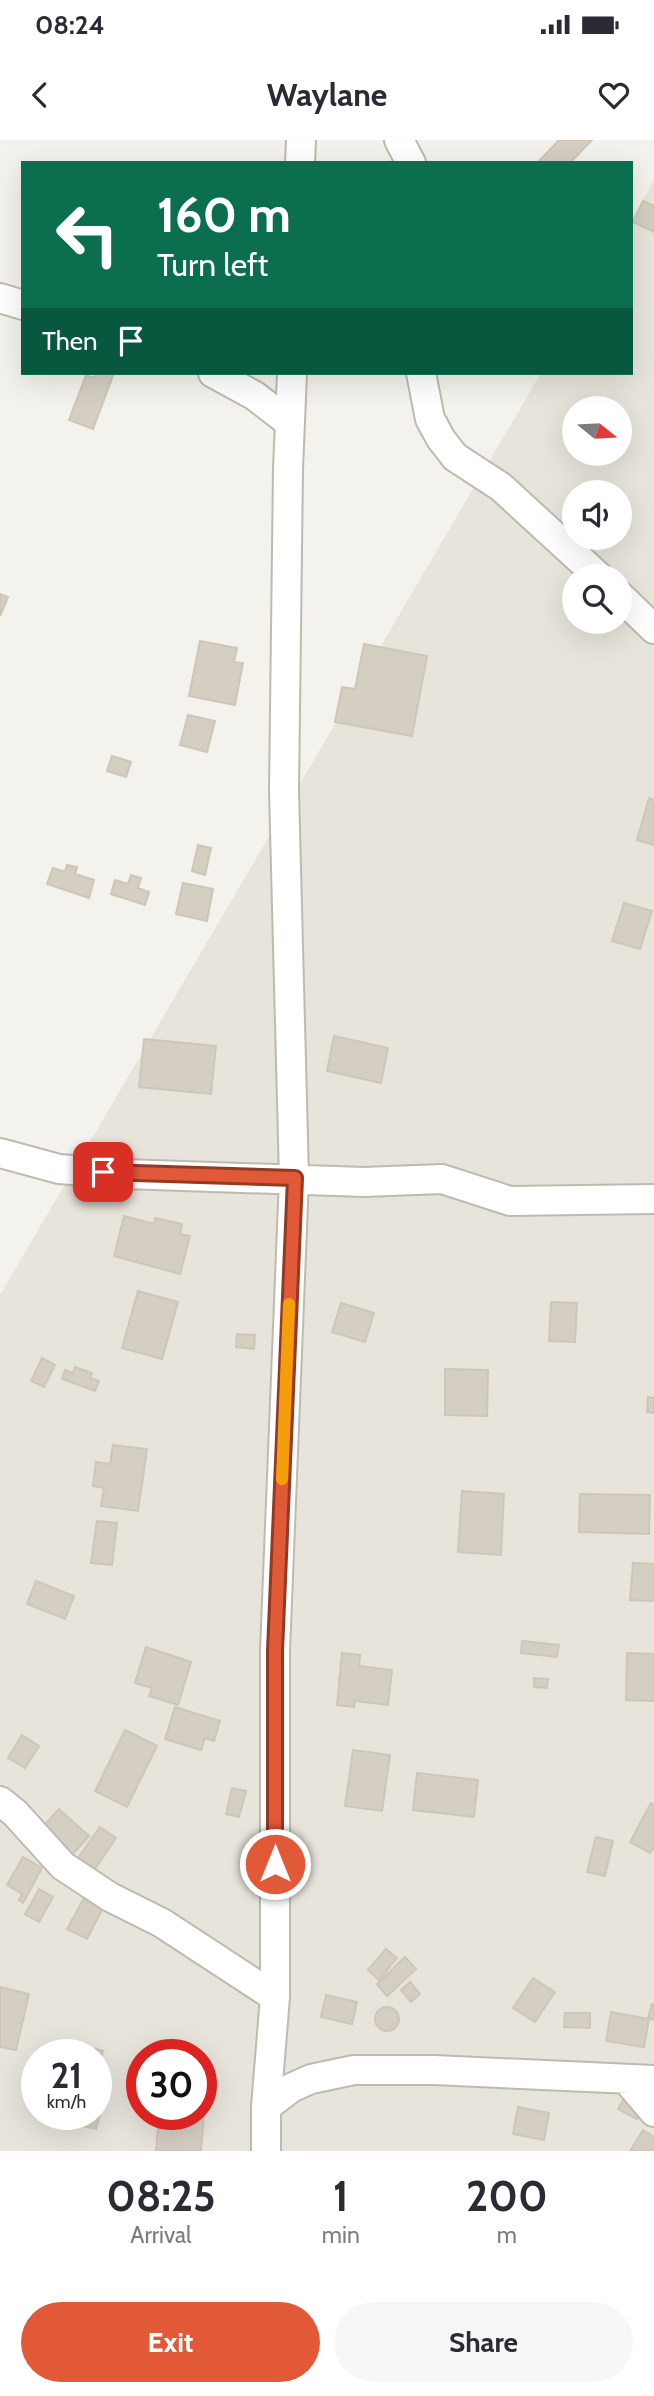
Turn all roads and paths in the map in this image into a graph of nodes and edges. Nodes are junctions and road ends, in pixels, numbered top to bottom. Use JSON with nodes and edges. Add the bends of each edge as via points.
{"nodes":[{"id":1,"x":301,"y":140,"type":"edge"},
{"id":2,"x":399,"y":140,"type":"edge"},
{"id":3,"x":300,"y":161,"type":"edge"},
{"id":4,"x":410,"y":161,"type":"edge"},
{"id":5,"x":0,"y":298,"type":"edge"},
{"id":6,"x":21,"y":304,"type":"edge"},
{"id":7,"x":217,"y":375,"type":"edge"},
{"id":8,"x":292,"y":375,"type":"edge"},
{"id":9,"x":421,"y":375,"type":"edge"},
{"id":10,"x":290,"y":423,"type":"junction"},
{"id":11,"x":584,"y":564,"type":"edge"},
{"id":12,"x":632,"y":608,"type":"edge"},
{"id":13,"x":654,"y":629,"type":"edge"},
{"id":14,"x":0,"y":1153,"type":"edge"},
{"id":15,"x":295,"y":1178,"type":"junction"},
{"id":16,"x":654,"y":1199,"type":"edge"},
{"id":17,"x":0,"y":1801,"type":"edge"},
{"id":18,"x":275,"y":1997,"type":"junction"},
{"id":19,"x":626,"y":2079,"type":"junction"},
{"id":20,"x":654,"y":2080,"type":"edge"},
{"id":21,"x":266,"y":2107,"type":"junction"},
{"id":22,"x":654,"y":2112,"type":"edge"},
{"id":23,"x":266,"y":2151,"type":"edge"}],
"edges":[{"from":1,"to":3,"type":"street"},
{"from":2,"to":4,"type":"street"},
{"from":5,"to":6,"type":"street"},
{"from":7,"to":10,"type":"street"},
{"from":8,"to":10,"type":"street"},
{"from":9,"to":11,"type":"street","via":[[430,419],[455,457],[501,487]]},
{"from":10,"to":15,"type":"street","via":[[284,791]]},
{"from":12,"to":13,"type":"street"},
{"from":14,"to":15,"type":"street","via":[[60,1169]]},
{"from":15,"to":16,"type":"street","via":[[364,1182],[442,1179],[510,1201]]},
{"from":15,"to":18,"type":"street","via":[[275,1651]]},
{"from":17,"to":18,"type":"street","via":[[64,1866]]},
{"from":18,"to":21,"type":"street"},
{"from":19,"to":20,"type":"street"},
{"from":19,"to":21,"type":"street","via":[[354,2070],[312,2079]]},
{"from":19,"to":22,"type":"street"},
{"from":21,"to":23,"type":"street"}]}
